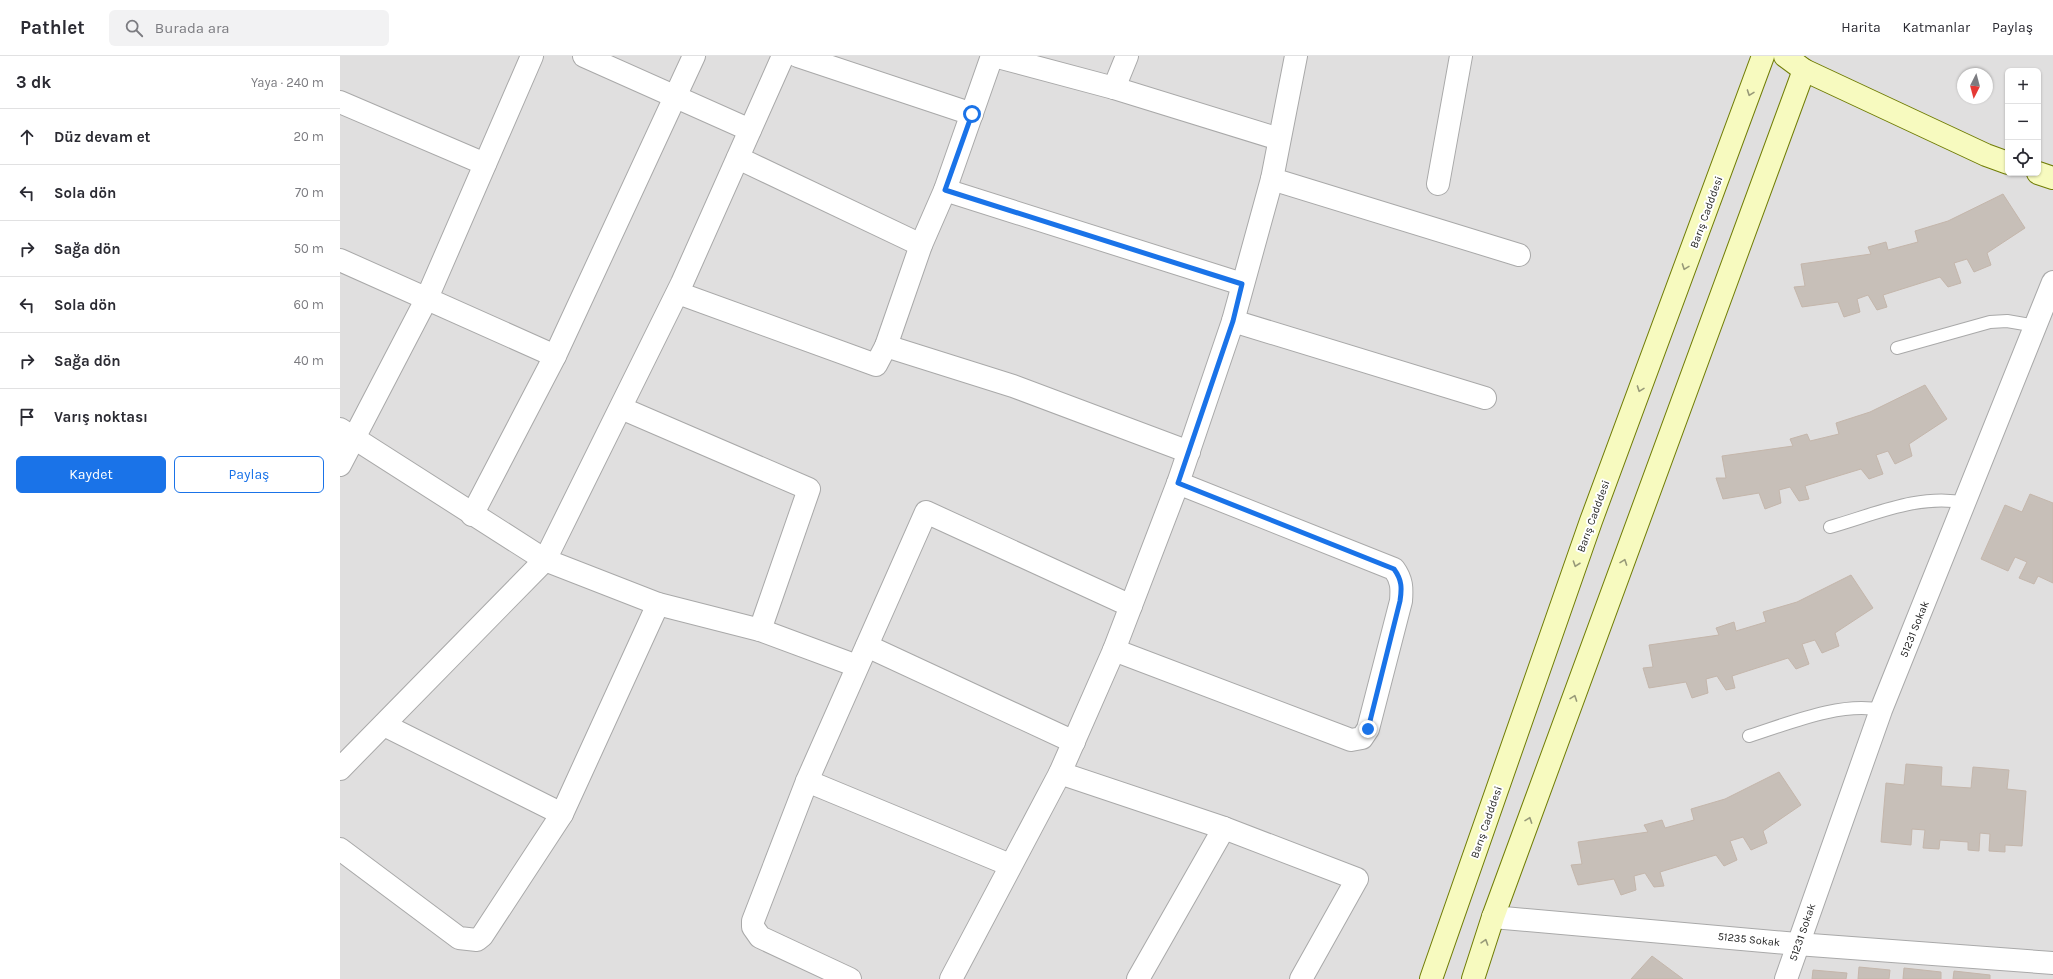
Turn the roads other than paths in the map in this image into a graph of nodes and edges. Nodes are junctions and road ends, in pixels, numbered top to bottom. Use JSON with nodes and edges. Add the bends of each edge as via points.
{"nodes":[{"id":1,"x":532,"y":56,"type":"edge"},
{"id":2,"x":584,"y":56,"type":"edge"},
{"id":3,"x":694,"y":56,"type":"edge"},
{"id":4,"x":783,"y":56,"type":"edge"},
{"id":5,"x":798,"y":56,"type":"edge"},
{"id":6,"x":993,"y":56,"type":"edge"},
{"id":7,"x":1127,"y":56,"type":"edge"},
{"id":8,"x":1296,"y":56,"type":"edge"},
{"id":9,"x":1461,"y":56,"type":"edge"},
{"id":10,"x":1763,"y":56,"type":"edge"},
{"id":11,"x":1785,"y":56,"type":"edge"},
{"id":12,"x":1804,"y":70,"type":"junction"},
{"id":13,"x":1114,"y":88,"type":"junction"},
{"id":14,"x":676,"y":96,"type":"junction"},
{"id":15,"x":340,"y":102,"type":"edge"},
{"id":16,"x":972,"y":114,"type":"junction"},
{"id":17,"x":750,"y":130,"type":"junction"},
{"id":18,"x":1279,"y":139,"type":"junction"},
{"id":19,"x":738,"y":158,"type":"junction"},
{"id":20,"x":2005,"y":162,"type":"edge"},
{"id":21,"x":485,"y":164,"type":"junction"},
{"id":22,"x":2041,"y":174,"type":"edge"},
{"id":23,"x":2053,"y":178,"type":"edge"},
{"id":24,"x":1272,"y":179,"type":"junction"},
{"id":25,"x":1438,"y":184,"type":"dead end"},
{"id":26,"x":945,"y":190,"type":"junction"},
{"id":27,"x":921,"y":245,"type":"junction"},
{"id":28,"x":1519,"y":255,"type":"dead end"},
{"id":29,"x":340,"y":260,"type":"edge"},
{"id":30,"x":2053,"y":282,"type":"edge"},
{"id":31,"x":1242,"y":284,"type":"junction"},
{"id":32,"x":678,"y":293,"type":"junction"},
{"id":33,"x":427,"y":298,"type":"junction"},
{"id":34,"x":1233,"y":321,"type":"junction"},
{"id":35,"x":2036,"y":326,"type":"junction"},
{"id":36,"x":886,"y":346,"type":"junction"},
{"id":37,"x":1897,"y":348,"type":"dead end"},
{"id":38,"x":555,"y":356,"type":"junction"},
{"id":39,"x":1485,"y":398,"type":"dead end"},
{"id":40,"x":621,"y":408,"type":"junction"},
{"id":41,"x":347,"y":433,"type":"edge"},
{"id":42,"x":1189,"y":452,"type":"junction"},
{"id":43,"x":340,"y":465,"type":"edge"},
{"id":44,"x":1178,"y":483,"type":"junction"},
{"id":45,"x":1964,"y":503,"type":"junction"},
{"id":46,"x":472,"y":515,"type":"junction"},
{"id":47,"x":1830,"y":527,"type":"dead end"},
{"id":48,"x":545,"y":560,"type":"junction"},
{"id":49,"x":658,"y":604,"type":"junction"},
{"id":50,"x":1131,"y":606,"type":"junction"},
{"id":51,"x":760,"y":630,"type":"junction"},
{"id":52,"x":867,"y":646,"type":"junction"},
{"id":53,"x":1114,"y":650,"type":"junction"},
{"id":54,"x":857,"y":666,"type":"junction"},
{"id":55,"x":1881,"y":710,"type":"junction"},
{"id":56,"x":384,"y":725,"type":"junction"},
{"id":57,"x":1749,"y":736,"type":"dead end"},
{"id":58,"x":1074,"y":742,"type":"junction"},
{"id":59,"x":340,"y":769,"type":"edge"},
{"id":60,"x":1060,"y":773,"type":"junction"},
{"id":61,"x":807,"y":781,"type":"junction"},
{"id":62,"x":562,"y":814,"type":"junction"},
{"id":63,"x":1224,"y":828,"type":"junction"},
{"id":64,"x":340,"y":849,"type":"edge"},
{"id":65,"x":1010,"y":865,"type":"junction"},
{"id":66,"x":1493,"y":917,"type":"junction"},
{"id":67,"x":1797,"y":944,"type":"junction"},
{"id":68,"x":2053,"y":963,"type":"edge"},
{"id":69,"x":850,"y":979,"type":"edge"},
{"id":70,"x":951,"y":979,"type":"edge"},
{"id":71,"x":1138,"y":979,"type":"edge"},
{"id":72,"x":1300,"y":979,"type":"edge"},
{"id":73,"x":1431,"y":979,"type":"edge"},
{"id":74,"x":1473,"y":979,"type":"edge"},
{"id":75,"x":1786,"y":979,"type":"edge"}],
"edges":[{"from":1,"to":21,"type":"street"},
{"from":2,"to":14,"type":"street"},
{"from":3,"to":14,"type":"street"},
{"from":4,"to":17,"type":"street"},
{"from":5,"to":16,"type":"street"},
{"from":6,"to":13,"type":"street"},
{"from":6,"to":16,"type":"street"},
{"from":7,"to":13,"type":"street"},
{"from":8,"to":18,"type":"street"},
{"from":9,"to":25,"type":"street"},
{"from":10,"to":73,"type":"main road","name":"Barış Cadddesi","one_way":true,"via":[[1591,521]]},
{"from":11,"to":12,"type":"main road"},
{"from":12,"to":20,"type":"main road"},
{"from":66,"to":12,"type":"main road","one_way":true},
{"from":13,"to":18,"type":"street"},
{"from":14,"to":17,"type":"street"},
{"from":14,"to":38,"type":"street"},
{"from":15,"to":21,"type":"street"},
{"from":16,"to":26,"type":"street"},
{"from":17,"to":19,"type":"street"},
{"from":18,"to":24,"type":"street"},
{"from":19,"to":27,"type":"street"},
{"from":19,"to":32,"type":"street"},
{"from":21,"to":33,"type":"street"},
{"from":22,"to":23,"type":"main road"},
{"from":24,"to":28,"type":"street"},
{"from":24,"to":31,"type":"street"},
{"from":26,"to":27,"type":"street"},
{"from":26,"to":31,"type":"street"},
{"from":27,"to":36,"type":"street"},
{"from":29,"to":33,"type":"street"},
{"from":30,"to":35,"type":"street","name":"51231 Sokak"},
{"from":31,"to":34,"type":"street"},
{"from":32,"to":36,"type":"street","via":[[876,365]]},
{"from":32,"to":40,"type":"street"},
{"from":33,"to":38,"type":"street"},
{"from":33,"to":41,"type":"street"},
{"from":34,"to":39,"type":"street"},
{"from":34,"to":42,"type":"street"},
{"from":35,"to":37,"type":"lane","via":[[2007,321],[1990,322]]},
{"from":35,"to":45,"type":"street","name":"51231 Sokak"},
{"from":36,"to":42,"type":"street","via":[[1013,386]]},
{"from":38,"to":46,"type":"street"},
{"from":40,"to":48,"type":"street"},
{"from":40,"to":51,"type":"street","via":[[808,489]]},
{"from":41,"to":43,"type":"street"},
{"from":41,"to":46,"type":"street"},
{"from":42,"to":44,"type":"street"},
{"from":44,"to":50,"type":"street"},
{"from":44,"to":53,"type":"street","via":[[1394,569],[1402,583],[1400,601],[1368,729],[1362,738],[1351,740]]},
{"from":45,"to":47,"type":"lane","via":[[1923,500]]},
{"from":45,"to":55,"type":"street","name":"51231 Sokak"},
{"from":46,"to":48,"type":"street"},
{"from":48,"to":49,"type":"street"},
{"from":48,"to":56,"type":"street"},
{"from":49,"to":51,"type":"street"},
{"from":49,"to":62,"type":"street"},
{"from":50,"to":52,"type":"street","via":[[926,512]]},
{"from":50,"to":53,"type":"street"},
{"from":51,"to":54,"type":"street"},
{"from":52,"to":54,"type":"street"},
{"from":52,"to":58,"type":"street"},
{"from":53,"to":58,"type":"street"},
{"from":54,"to":61,"type":"street"},
{"from":55,"to":57,"type":"lane","via":[[1841,709]]},
{"from":55,"to":67,"type":"street","name":"51231 Sokak"},
{"from":56,"to":59,"type":"street"},
{"from":56,"to":62,"type":"street"},
{"from":58,"to":60,"type":"street"},
{"from":60,"to":63,"type":"street"},
{"from":60,"to":65,"type":"street"},
{"from":61,"to":65,"type":"street"},
{"from":61,"to":69,"type":"street","via":[[754,915],[754,927],[760,937]]},
{"from":62,"to":64,"type":"street","via":[[477,940],[459,938]]},
{"from":63,"to":71,"type":"street"},
{"from":63,"to":72,"type":"street","via":[[1357,879]]},
{"from":65,"to":70,"type":"street"},
{"from":66,"to":67,"type":"street","name":"51235 Sokak"},
{"from":74,"to":66,"type":"main road","one_way":true},
{"from":67,"to":68,"type":"street","name":"51235 Sokak"},
{"from":67,"to":75,"type":"street","name":"51231 Sokak"}]}
